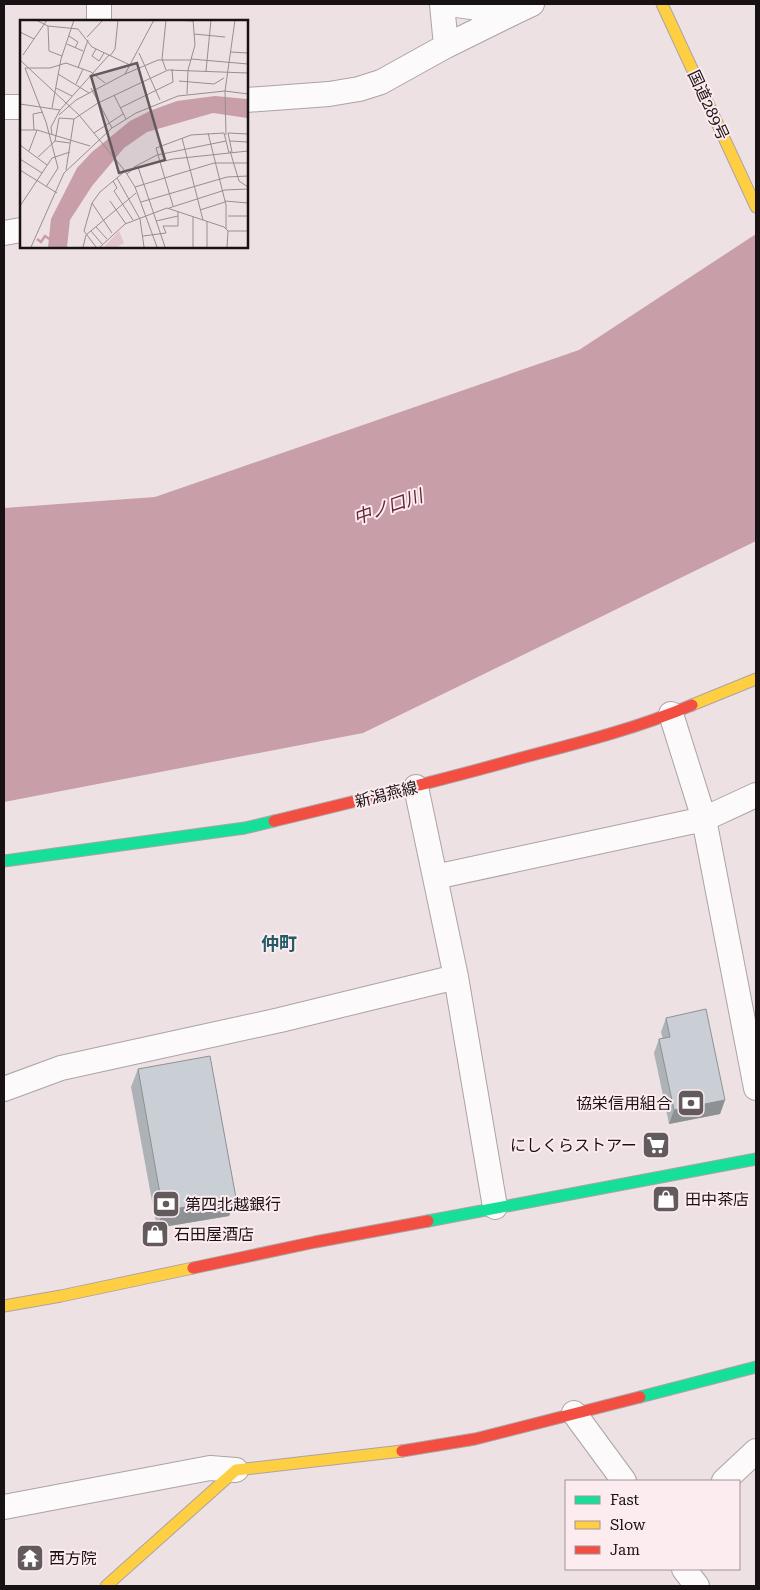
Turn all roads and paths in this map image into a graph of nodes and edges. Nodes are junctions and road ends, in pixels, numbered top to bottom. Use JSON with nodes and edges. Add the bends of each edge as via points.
{"nodes":[{"id":1,"x":98,"y":4,"type":"edge"},
{"id":2,"x":442,"y":4,"type":"edge"},
{"id":3,"x":450,"y":4,"type":"edge"},
{"id":4,"x":662,"y":4,"type":"edge"},
{"id":5,"x":522,"y":8,"type":"edge"},
{"id":6,"x":99,"y":20,"type":"edge"},
{"id":7,"x":446,"y":46,"type":"junction"},
{"id":8,"x":248,"y":100,"type":"edge"},
{"id":9,"x":4,"y":107,"type":"edge"},
{"id":10,"x":20,"y":107,"type":"edge"},
{"id":11,"x":756,"y":207,"type":"edge"},
{"id":12,"x":20,"y":230,"type":"edge"},
{"id":13,"x":4,"y":232,"type":"edge"},
{"id":14,"x":756,"y":678,"type":"edge"},
{"id":15,"x":671,"y":714,"type":"junction"},
{"id":16,"x":416,"y":787,"type":"junction"},
{"id":17,"x":756,"y":795,"type":"edge"},
{"id":18,"x":704,"y":820,"type":"junction"},
{"id":19,"x":4,"y":861,"type":"edge"},
{"id":20,"x":435,"y":877,"type":"junction"},
{"id":21,"x":456,"y":977,"type":"junction"},
{"id":22,"x":756,"y":1088,"type":"edge"},
{"id":23,"x":4,"y":1089,"type":"edge"},
{"id":24,"x":756,"y":1159,"type":"edge"},
{"id":25,"x":494,"y":1207,"type":"junction"},
{"id":26,"x":4,"y":1306,"type":"edge"},
{"id":27,"x":756,"y":1367,"type":"edge"},
{"id":28,"x":574,"y":1413,"type":"junction"},
{"id":29,"x":756,"y":1450,"type":"edge"},
{"id":30,"x":236,"y":1470,"type":"junction"},
{"id":31,"x":623,"y":1480,"type":"edge"},
{"id":32,"x":725,"y":1480,"type":"edge"},
{"id":33,"x":4,"y":1507,"type":"edge"},
{"id":34,"x":685,"y":1570,"type":"edge"},
{"id":35,"x":115,"y":1583,"type":"edge"},
{"id":36,"x":697,"y":1586,"type":"edge"}],
"edges":[{"from":1,"to":6,"type":"street"},
{"from":2,"to":7,"type":"street"},
{"from":3,"to":5,"type":"street"},
{"from":4,"to":11,"type":"main road","name":"国道289号"},
{"from":5,"to":7,"type":"street"},
{"from":7,"to":8,"type":"street","via":[[400,73],[359,89]]},
{"from":9,"to":10,"type":"street"},
{"from":12,"to":13,"type":"street"},
{"from":14,"to":15,"type":"main road","name":"新潟燕線"},
{"from":15,"to":16,"type":"main road","name":"新潟燕線"},
{"from":15,"to":18,"type":"street"},
{"from":16,"to":19,"type":"main road","name":"新潟燕線","via":[[245,828]]},
{"from":16,"to":20,"type":"street"},
{"from":17,"to":18,"type":"street"},
{"from":18,"to":20,"type":"street"},
{"from":18,"to":22,"type":"street"},
{"from":20,"to":21,"type":"street"},
{"from":21,"to":23,"type":"street","via":[[61,1068]]},
{"from":21,"to":25,"type":"street"},
{"from":24,"to":25,"type":"main road"},
{"from":25,"to":26,"type":"main road"},
{"from":27,"to":28,"type":"main road"},
{"from":28,"to":30,"type":"main road","via":[[475,1439],[414,1450]]},
{"from":28,"to":31,"type":"street"},
{"from":29,"to":32,"type":"street"},
{"from":30,"to":33,"type":"street","via":[[210,1468]]},
{"from":30,"to":35,"type":"main road"},
{"from":34,"to":36,"type":"street"}]}
